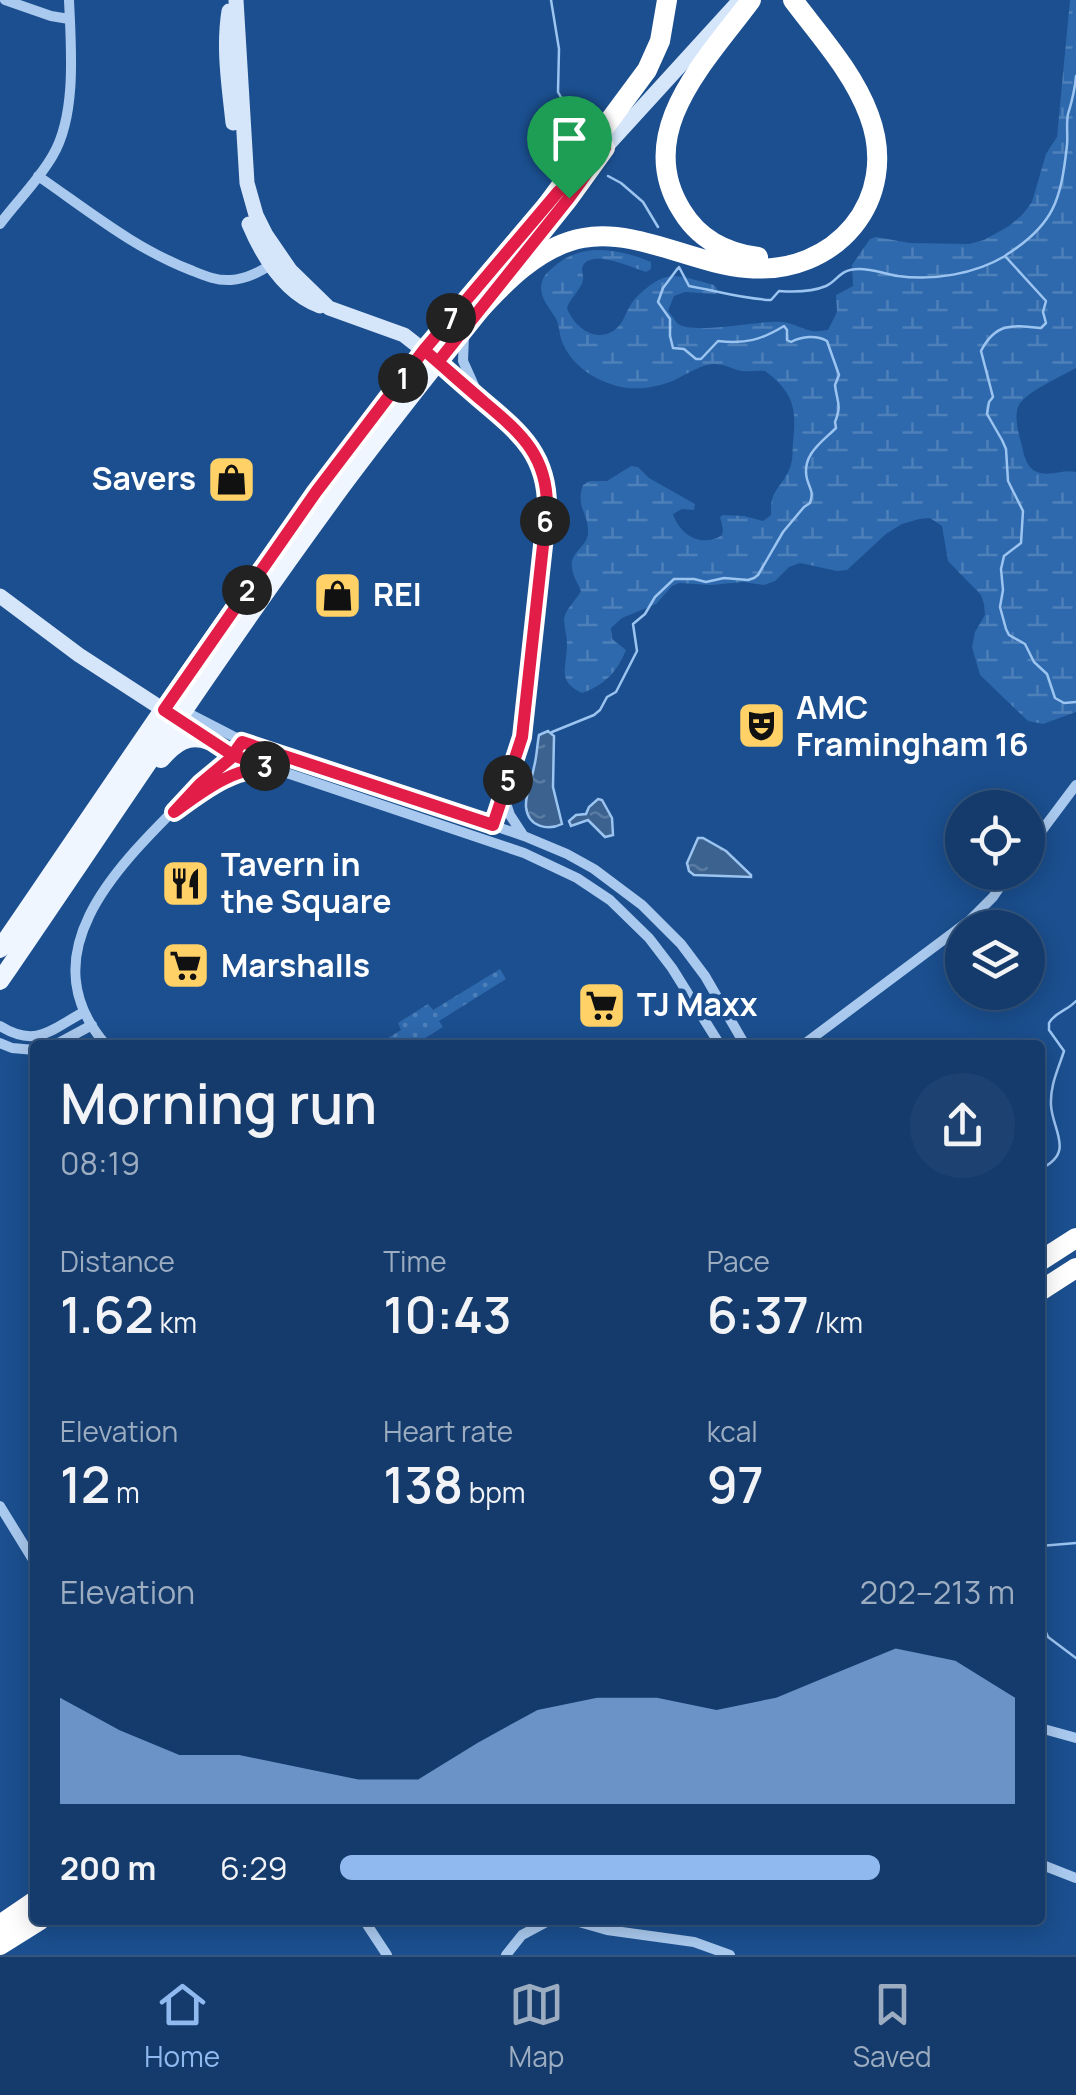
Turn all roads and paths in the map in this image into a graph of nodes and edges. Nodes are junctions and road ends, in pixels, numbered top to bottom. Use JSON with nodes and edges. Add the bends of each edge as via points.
{"nodes":[{"id":1,"x":2,"y":0,"type":"edge"},
{"id":2,"x":68,"y":0,"type":"edge"},
{"id":3,"x":234,"y":0,"type":"edge"},
{"id":4,"x":667,"y":0,"type":"edge"},
{"id":5,"x":740,"y":0,"type":"edge"},
{"id":6,"x":752,"y":0,"type":"edge"},
{"id":7,"x":780,"y":0,"type":"edge"},
{"id":8,"x":793,"y":0,"type":"edge"},
{"id":9,"x":70,"y":19,"type":"junction"},
{"id":10,"x":605,"y":148,"type":"junction"},
{"id":11,"x":38,"y":176,"type":"junction"},
{"id":12,"x":547,"y":204,"type":"junction"},
{"id":13,"x":0,"y":224,"type":"edge"},
{"id":14,"x":276,"y":262,"type":"junction"},
{"id":15,"x":473,"y":318,"type":"junction"},
{"id":16,"x":431,"y":356,"type":"junction"},
{"id":17,"x":485,"y":403,"type":"junction"},
{"id":18,"x":0,"y":596,"type":"edge"},
{"id":19,"x":175,"y":713,"type":"junction"},
{"id":20,"x":209,"y":741,"type":"junction"},
{"id":21,"x":242,"y":742,"type":"junction"},
{"id":22,"x":233,"y":755,"type":"junction"},
{"id":23,"x":272,"y":768,"type":"junction"},
{"id":24,"x":1076,"y":785,"type":"edge"},
{"id":25,"x":503,"y":795,"type":"junction"},
{"id":26,"x":174,"y":812,"type":"junction"},
{"id":27,"x":109,"y":820,"type":"junction"},
{"id":28,"x":493,"y":825,"type":"junction"},
{"id":29,"x":1045,"y":826,"type":"edge"},
{"id":30,"x":524,"y":836,"type":"junction"},
{"id":31,"x":488,"y":841,"type":"junction"},
{"id":32,"x":997,"y":890,"type":"edge"},
{"id":33,"x":0,"y":950,"type":"edge"},
{"id":34,"x":0,"y":981,"type":"edge"},
{"id":35,"x":84,"y":1012,"type":"junction"},
{"id":36,"x":0,"y":1026,"type":"edge"},
{"id":37,"x":92,"y":1026,"type":"junction"},
{"id":38,"x":65,"y":1040,"type":"edge"},
{"id":39,"x":102,"y":1040,"type":"edge"},
{"id":40,"x":717,"y":1040,"type":"edge"},
{"id":41,"x":742,"y":1040,"type":"edge"},
{"id":42,"x":810,"y":1040,"type":"edge"},
{"id":43,"x":0,"y":1043,"type":"edge"},
{"id":44,"x":30,"y":1050,"type":"edge"},
{"id":45,"x":1076,"y":1238,"type":"edge"},
{"id":46,"x":1045,"y":1248,"type":"edge"},
{"id":47,"x":1045,"y":1258,"type":"edge"},
{"id":48,"x":1076,"y":1268,"type":"edge"},
{"id":49,"x":1045,"y":1288,"type":"edge"},
{"id":50,"x":0,"y":1506,"type":"edge"},
{"id":51,"x":30,"y":1555,"type":"edge"},
{"id":52,"x":1045,"y":1729,"type":"edge"},
{"id":53,"x":1075,"y":1734,"type":"edge"},
{"id":54,"x":1045,"y":1866,"type":"edge"},
{"id":55,"x":1076,"y":1878,"type":"edge"},
{"id":56,"x":30,"y":1904,"type":"edge"},
{"id":57,"x":0,"y":1925,"type":"edge"},
{"id":58,"x":32,"y":1925,"type":"edge"},
{"id":59,"x":367,"y":1925,"type":"edge"},
{"id":60,"x":537,"y":1925,"type":"edge"},
{"id":61,"x":590,"y":1925,"type":"edge"},
{"id":62,"x":0,"y":1945,"type":"edge"},
{"id":63,"x":387,"y":1955,"type":"edge"},
{"id":64,"x":506,"y":1955,"type":"edge"},
{"id":65,"x":730,"y":1955,"type":"edge"}],
"edges":[{"from":1,"to":9,"type":"street"},
{"from":2,"to":9,"type":"street"},
{"from":3,"to":14,"type":"street","via":[[247,183]]},
{"from":4,"to":12,"type":"highway","via":[[647,70]]},
{"from":5,"to":10,"type":"street"},
{"from":6,"to":7,"type":"highway","via":[[682,94],[666,156],[671,190],[692,225],[718,246],[759,258],[797,253],[833,232],[853,207],[865,166],[849,97]]},
{"from":8,"to":15,"type":"highway","via":[[850,77],[873,131],[872,191],[841,240],[800,264],[766,269],[618,237],[580,238],[532,262]]},
{"from":9,"to":11,"type":"street","via":[[65,125]]},
{"from":10,"to":12,"type":"main road"},
{"from":10,"to":15,"type":"main road"},
{"from":11,"to":13,"type":"street"},
{"from":11,"to":14,"type":"street","via":[[132,242],[208,276],[247,277]]},
{"from":12,"to":16,"type":"main road"},
{"from":14,"to":16,"type":"street","via":[[329,308],[404,335]]},
{"from":15,"to":16,"type":"main road"},
{"from":15,"to":17,"type":"street","via":[[463,361]]},
{"from":16,"to":17,"type":"street"},
{"from":16,"to":19,"type":"main road","via":[[316,492]]},
{"from":17,"to":25,"type":"street","via":[[532,450],[547,502],[522,737]]},
{"from":18,"to":19,"type":"street","via":[[79,655]]},
{"from":19,"to":20,"type":"street"},
{"from":19,"to":21,"type":"street"},
{"from":19,"to":27,"type":"main road"},
{"from":19,"to":33,"type":"main road"},
{"from":20,"to":22,"type":"street"},
{"from":20,"to":27,"type":"main road","via":[[177,743]]},
{"from":21,"to":22,"type":"street"},
{"from":21,"to":28,"type":"street"},
{"from":22,"to":23,"type":"street"},
{"from":22,"to":26,"type":"street"},
{"from":23,"to":26,"type":"street","via":[[232,775]]},
{"from":23,"to":31,"type":"street"},
{"from":24,"to":29,"type":"street"},
{"from":25,"to":28,"type":"street"},
{"from":25,"to":30,"type":"street"},
{"from":26,"to":35,"type":"street","via":[[124,864],[84,924],[74,974]]},
{"from":27,"to":34,"type":"main road"},
{"from":28,"to":30,"type":"street"},
{"from":28,"to":31,"type":"street"},
{"from":30,"to":41,"type":"street","via":[[594,869],[650,911],[699,967]]},
{"from":31,"to":40,"type":"street","via":[[560,869],[617,906],[661,952]]},
{"from":32,"to":42,"type":"street","via":[[974,916]]},
{"from":35,"to":36,"type":"street","via":[[42,1036],[20,1036]]},
{"from":35,"to":37,"type":"street"},
{"from":37,"to":38,"type":"street"},
{"from":37,"to":39,"type":"street"},
{"from":43,"to":44,"type":"street"},
{"from":45,"to":46,"type":"street"},
{"from":45,"to":47,"type":"highway"},
{"from":48,"to":49,"type":"highway"},
{"from":50,"to":51,"type":"street"},
{"from":52,"to":53,"type":"street"},
{"from":54,"to":55,"type":"street"},
{"from":56,"to":57,"type":"highway"},
{"from":58,"to":62,"type":"highway"},
{"from":59,"to":63,"type":"street"},
{"from":60,"to":64,"type":"street"},
{"from":61,"to":65,"type":"street","via":[[694,1942]]}]}
